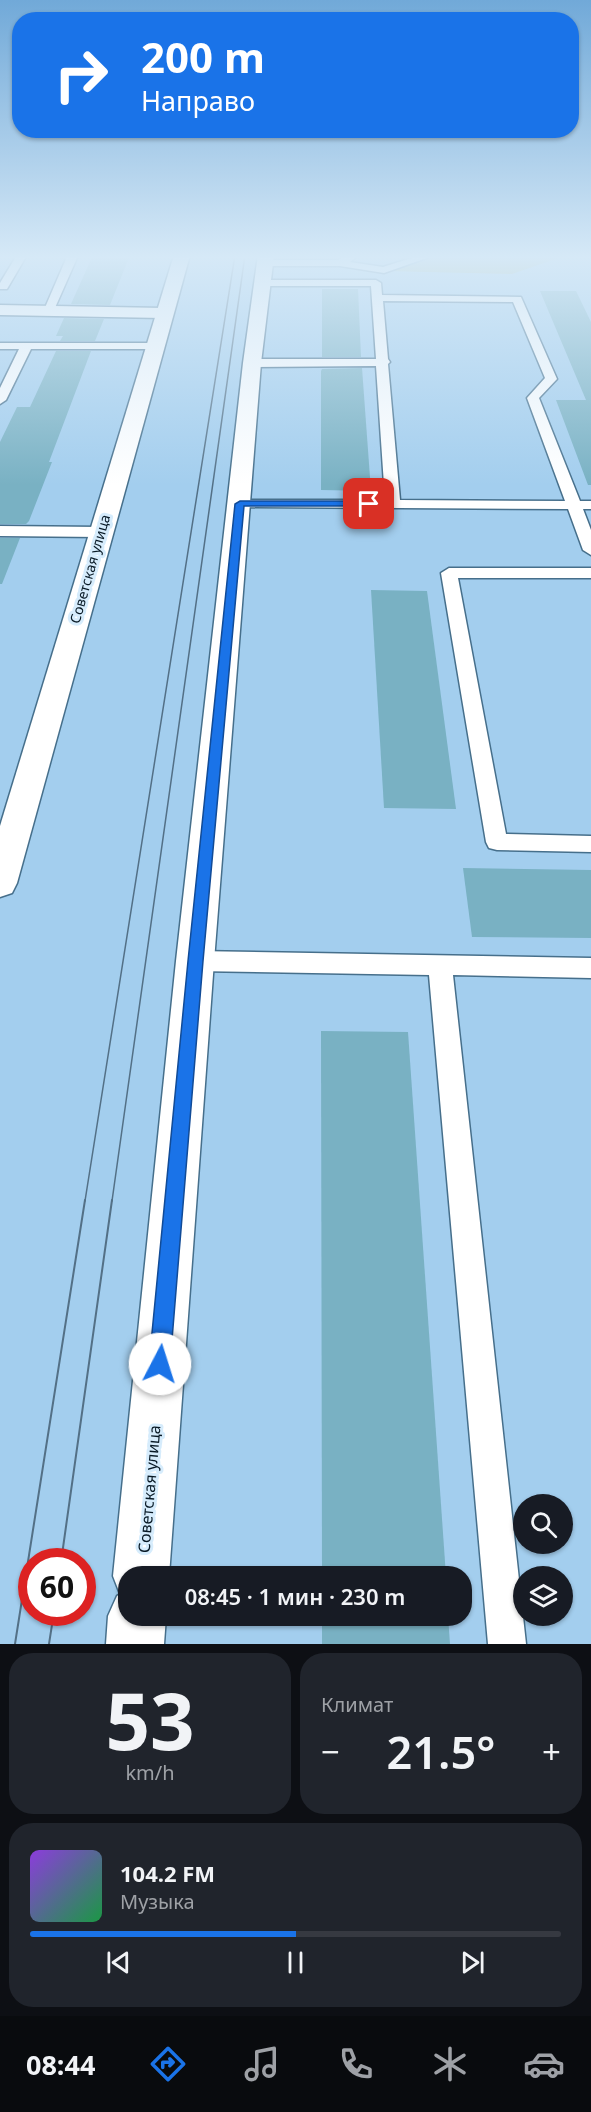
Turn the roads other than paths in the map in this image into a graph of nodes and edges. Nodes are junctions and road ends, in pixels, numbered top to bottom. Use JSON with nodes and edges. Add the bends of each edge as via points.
{"nodes":[{"id":1,"x":158,"y":332,"type":"edge"},
{"id":2,"x":256,"y":332,"type":"edge"},
{"id":3,"x":380,"y":332,"type":"edge"},
{"id":4,"x":531,"y":332,"type":"edge"},
{"id":5,"x":0,"y":346,"type":"edge"},
{"id":6,"x":27,"y":346,"type":"junction"},
{"id":7,"x":154,"y":346,"type":"junction"},
{"id":8,"x":384,"y":362,"type":"junction"},
{"id":9,"x":252,"y":363,"type":"junction"},
{"id":10,"x":0,"y":400,"type":"edge"},
{"id":11,"x":240,"y":504,"type":"junction"},
{"id":12,"x":393,"y":504,"type":"junction"},
{"id":13,"x":574,"y":505,"type":"junction"},
{"id":14,"x":591,"y":505,"type":"edge"},
{"id":15,"x":0,"y":531,"type":"edge"},
{"id":16,"x":100,"y":532,"type":"junction"},
{"id":17,"x":591,"y":550,"type":"edge"},
{"id":18,"x":591,"y":573,"type":"edge"},
{"id":19,"x":591,"y":844,"type":"edge"},
{"id":20,"x":0,"y":880,"type":"edge"},
{"id":21,"x":195,"y":961,"type":"junction"},
{"id":22,"x":440,"y":965,"type":"junction"},
{"id":23,"x":591,"y":968,"type":"edge"},
{"id":24,"x":142,"y":1566,"type":"edge"},
{"id":25,"x":136,"y":1626,"type":"edge"},
{"id":26,"x":135,"y":1644,"type":"edge"},
{"id":27,"x":507,"y":1644,"type":"edge"}],
"edges":[{"from":1,"to":7,"type":"main road","name":"Советская улица"},
{"from":2,"to":9,"type":"main road","name":"Советская улица"},
{"from":3,"to":8,"type":"lane"},
{"from":4,"to":13,"type":"lane","via":[[551,379],[533,398]]},
{"from":5,"to":6,"type":"lane"},
{"from":6,"to":7,"type":"lane"},
{"from":6,"to":10,"type":"lane"},
{"from":7,"to":16,"type":"main road","name":"Советская улица"},
{"from":8,"to":9,"type":"lane"},
{"from":8,"to":12,"type":"lane"},
{"from":9,"to":11,"type":"main road","name":"Советская улица"},
{"from":11,"to":12,"type":"lane"},
{"from":11,"to":21,"type":"main road","name":"Советская улица"},
{"from":12,"to":13,"type":"lane"},
{"from":13,"to":14,"type":"lane"},
{"from":13,"to":17,"type":"lane"},
{"from":15,"to":16,"type":"lane"},
{"from":16,"to":20,"type":"main road","name":"Советская улица"},
{"from":18,"to":19,"type":"lane","via":[[449,573],[497,842]]},
{"from":21,"to":22,"type":"lane"},
{"from":21,"to":24,"type":"main road","name":"Советская улица"},
{"from":22,"to":23,"type":"lane"},
{"from":22,"to":27,"type":"lane"},
{"from":25,"to":26,"type":"main road"}]}
